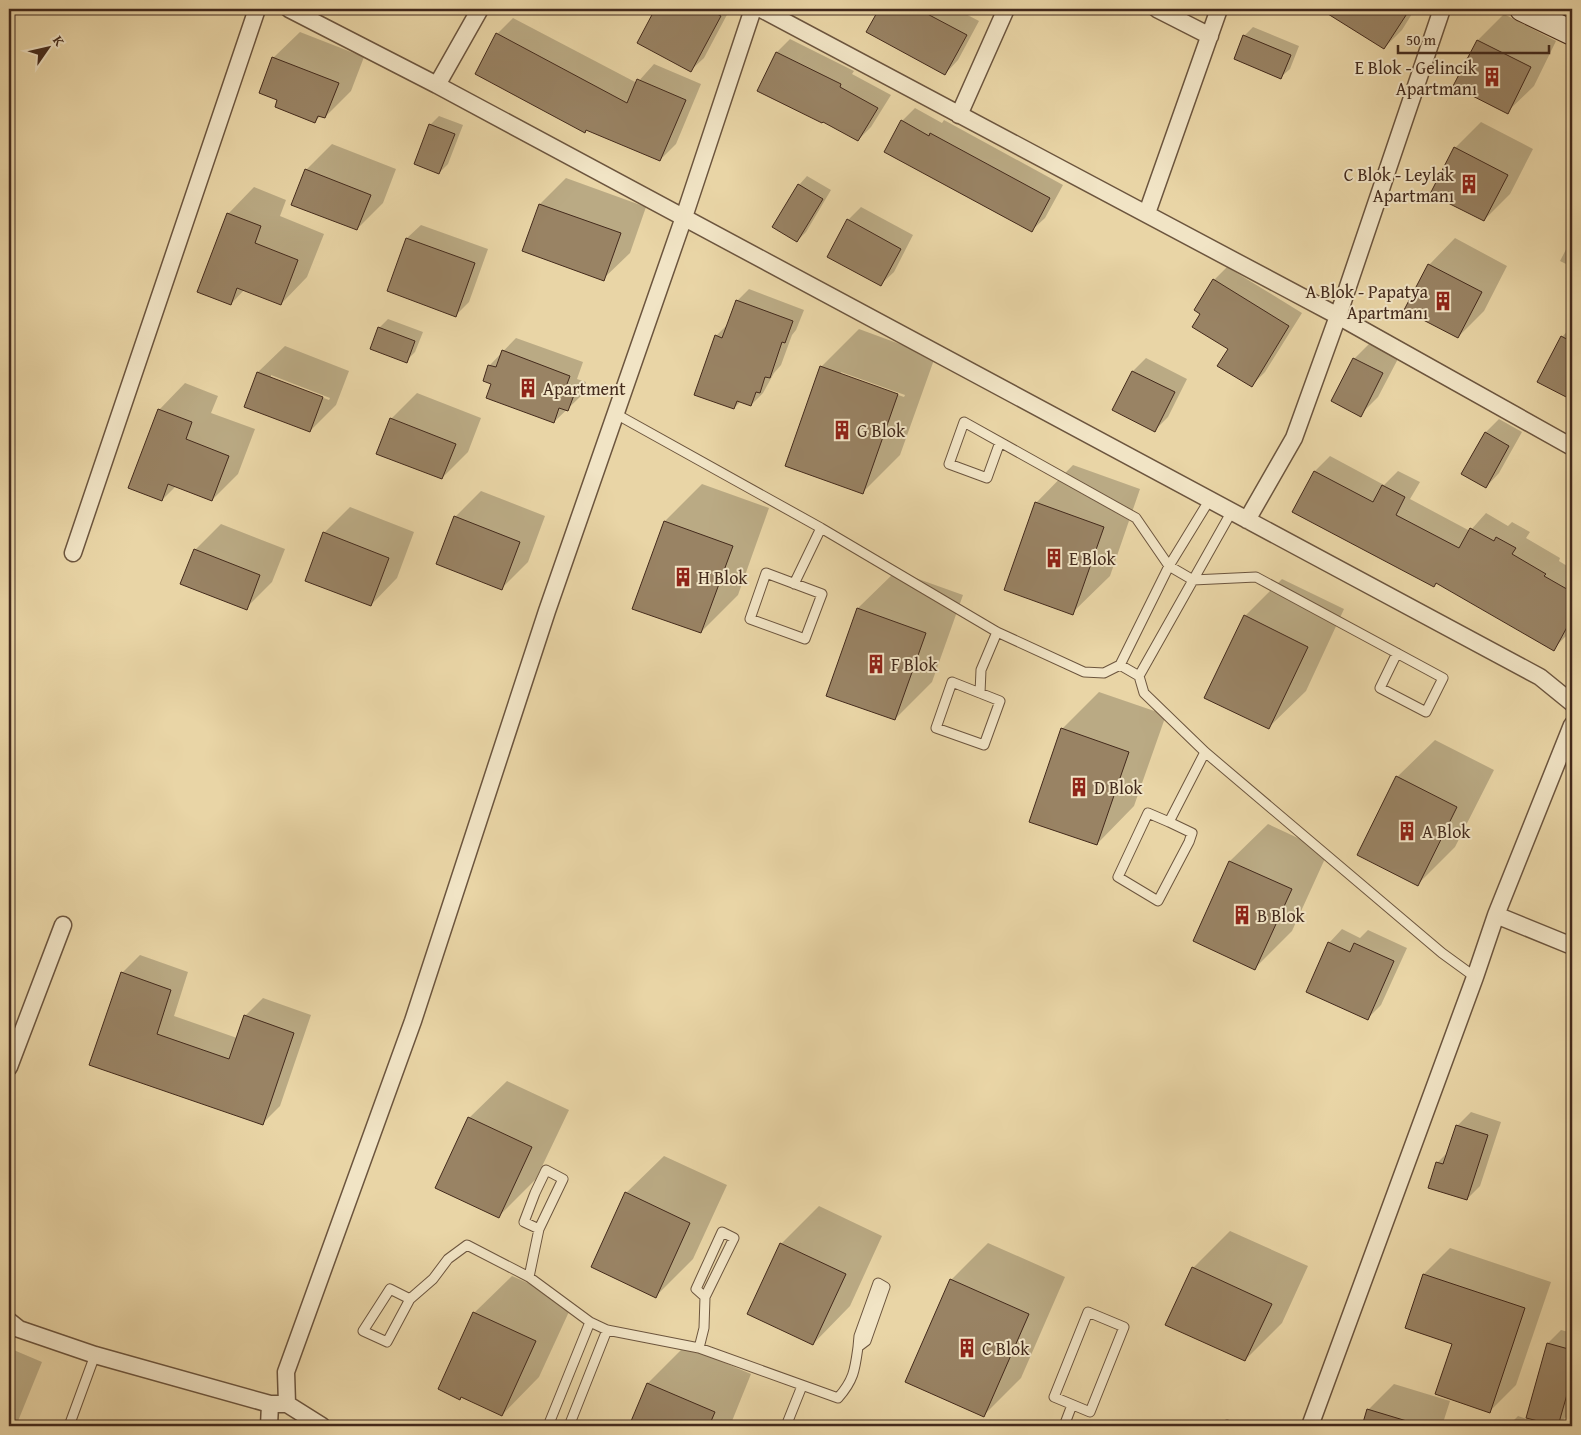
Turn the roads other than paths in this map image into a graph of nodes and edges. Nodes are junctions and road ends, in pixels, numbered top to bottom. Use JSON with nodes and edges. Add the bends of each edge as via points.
{"nodes":[{"id":1,"x":257,"y":9,"type":"edge"},
{"id":2,"x":289,"y":9,"type":"edge"},
{"id":3,"x":480,"y":9,"type":"edge"},
{"id":4,"x":753,"y":9,"type":"edge"},
{"id":5,"x":760,"y":9,"type":"edge"},
{"id":6,"x":1006,"y":9,"type":"edge"},
{"id":7,"x":1157,"y":9,"type":"edge"},
{"id":8,"x":1220,"y":9,"type":"edge"},
{"id":9,"x":1442,"y":9,"type":"edge"},
{"id":10,"x":1522,"y":9,"type":"edge"},
{"id":11,"x":1572,"y":33,"type":"edge"},
{"id":12,"x":1210,"y":36,"type":"junction"},
{"id":13,"x":437,"y":85,"type":"junction"},
{"id":14,"x":959,"y":115,"type":"junction"},
{"id":15,"x":1147,"y":213,"type":"junction"},
{"id":16,"x":684,"y":217,"type":"junction"},
{"id":17,"x":1338,"y":316,"type":"junction"},
{"id":18,"x":616,"y":414,"type":"junction"},
{"id":19,"x":1000,"y":442,"type":"junction"},
{"id":20,"x":1572,"y":447,"type":"edge"},
{"id":21,"x":1210,"y":499,"type":"junction"},
{"id":22,"x":1232,"y":511,"type":"junction"},
{"id":23,"x":1248,"y":520,"type":"junction"},
{"id":24,"x":821,"y":528,"type":"junction"},
{"id":25,"x":72,"y":554,"type":"dead end"},
{"id":26,"x":1169,"y":566,"type":"junction"},
{"id":27,"x":1193,"y":580,"type":"junction"},
{"id":28,"x":794,"y":584,"type":"junction"},
{"id":29,"x":997,"y":632,"type":"junction"},
{"id":30,"x":1397,"y":653,"type":"junction"},
{"id":31,"x":1120,"y":666,"type":"junction"},
{"id":32,"x":1139,"y":676,"type":"junction"},
{"id":33,"x":980,"y":693,"type":"junction"},
{"id":34,"x":1572,"y":703,"type":"edge"},
{"id":35,"x":1572,"y":725,"type":"edge"},
{"id":36,"x":1205,"y":752,"type":"junction"},
{"id":37,"x":1169,"y":822,"type":"junction"},
{"id":38,"x":1496,"y":915,"type":"junction"},
{"id":39,"x":63,"y":924,"type":"dead end"},
{"id":40,"x":1572,"y":946,"type":"edge"},
{"id":41,"x":1475,"y":977,"type":"junction"},
{"id":42,"x":9,"y":1067,"type":"edge"},
{"id":43,"x":539,"y":1229,"type":"junction"},
{"id":44,"x":529,"y":1277,"type":"junction"},
{"id":45,"x":705,"y":1297,"type":"junction"},
{"id":46,"x":410,"y":1298,"type":"junction"},
{"id":47,"x":9,"y":1321,"type":"edge"},
{"id":48,"x":590,"y":1322,"type":"junction"},
{"id":49,"x":607,"y":1330,"type":"junction"},
{"id":50,"x":858,"y":1347,"type":"junction"},
{"id":51,"x":698,"y":1348,"type":"junction"},
{"id":52,"x":95,"y":1355,"type":"junction"},
{"id":53,"x":802,"y":1386,"type":"junction"},
{"id":54,"x":270,"y":1404,"type":"junction"},
{"id":55,"x":287,"y":1404,"type":"junction"},
{"id":56,"x":1072,"y":1404,"type":"junction"},
{"id":57,"x":69,"y":1426,"type":"edge"},
{"id":58,"x":268,"y":1426,"type":"edge"},
{"id":59,"x":322,"y":1426,"type":"edge"},
{"id":60,"x":548,"y":1426,"type":"edge"},
{"id":61,"x":569,"y":1426,"type":"edge"},
{"id":62,"x":786,"y":1426,"type":"edge"},
{"id":63,"x":1064,"y":1426,"type":"edge"},
{"id":64,"x":1227,"y":1426,"type":"edge"},
{"id":65,"x":1231,"y":1426,"type":"edge"},
{"id":66,"x":1310,"y":1426,"type":"edge"}],
"edges":[{"from":1,"to":25,"type":"street"},
{"from":2,"to":13,"type":"street"},
{"from":3,"to":13,"type":"street"},
{"from":4,"to":16,"type":"street"},
{"from":5,"to":14,"type":"street"},
{"from":6,"to":14,"type":"street"},
{"from":7,"to":12,"type":"street"},
{"from":8,"to":12,"type":"street"},
{"from":9,"to":17,"type":"street"},
{"from":10,"to":11,"type":"street"},
{"from":12,"to":15,"type":"street"},
{"from":13,"to":16,"type":"street"},
{"from":14,"to":15,"type":"street"},
{"from":15,"to":17,"type":"street"},
{"from":16,"to":18,"type":"street"},
{"from":16,"to":21,"type":"street"},
{"from":17,"to":20,"type":"street"},
{"from":17,"to":23,"type":"street","via":[[1294,438]]},
{"from":18,"to":24,"type":"lane"},
{"from":18,"to":55,"type":"street","via":[[547,611],[413,1021],[286,1372]]},
{"from":19,"to":19,"type":"lane","via":[[988,478],[949,464],[964,422]]},
{"from":19,"to":26,"type":"lane","via":[[1136,518]]},
{"from":21,"to":22,"type":"street"},
{"from":21,"to":26,"type":"lane"},
{"from":22,"to":23,"type":"street"},
{"from":22,"to":27,"type":"lane"},
{"from":23,"to":34,"type":"street","via":[[1540,677]]},
{"from":24,"to":28,"type":"lane"},
{"from":24,"to":29,"type":"lane"},
{"from":26,"to":27,"type":"lane"},
{"from":26,"to":31,"type":"lane"},
{"from":27,"to":30,"type":"lane","via":[[1256,577]]},
{"from":27,"to":32,"type":"lane"},
{"from":28,"to":28,"type":"lane","via":[[822,594],[805,640],[750,619],[766,573]]},
{"from":29,"to":31,"type":"lane","via":[[1084,672],[1104,673]]},
{"from":29,"to":33,"type":"lane","via":[[981,670]]},
{"from":30,"to":30,"type":"lane","via":[[1380,688],[1426,712],[1443,678]]},
{"from":31,"to":32,"type":"lane"},
{"from":32,"to":36,"type":"lane","via":[[1144,693]]},
{"from":33,"to":33,"type":"lane","via":[[1000,701],[984,745],[936,728],[952,682]]},
{"from":35,"to":38,"type":"street"},
{"from":36,"to":37,"type":"lane"},
{"from":36,"to":41,"type":"lane","via":[[1442,953]]},
{"from":37,"to":37,"type":"lane","via":[[1192,833],[1158,901],[1118,877],[1148,813]]},
{"from":38,"to":40,"type":"street"},
{"from":38,"to":41,"type":"street"},
{"from":39,"to":42,"type":"street"},
{"from":41,"to":66,"type":"street"},
{"from":43,"to":43,"type":"lane","via":[[524,1222],[546,1170],[562,1179]]},
{"from":43,"to":44,"type":"lane"},
{"from":44,"to":46,"type":"lane","via":[[467,1245],[448,1259],[433,1279]]},
{"from":44,"to":48,"type":"lane"},
{"from":45,"to":45,"type":"lane","via":[[696,1289],[722,1232],[734,1238]]},
{"from":45,"to":51,"type":"lane","via":[[704,1328]]},
{"from":46,"to":46,"type":"lane","via":[[387,1342],[363,1331],[390,1289]]},
{"from":47,"to":52,"type":"street","via":[[19,1328]]},
{"from":48,"to":49,"type":"lane"},
{"from":48,"to":60,"type":"lane"},
{"from":49,"to":51,"type":"lane"},
{"from":49,"to":61,"type":"lane"},
{"from":50,"to":50,"type":"lane","via":[[859,1336],[878,1283],[886,1287],[866,1341]]},
{"from":50,"to":53,"type":"lane","via":[[854,1373],[838,1398]]},
{"from":51,"to":53,"type":"lane"},
{"from":52,"to":54,"type":"street"},
{"from":52,"to":57,"type":"lane"},
{"from":53,"to":62,"type":"lane"},
{"from":54,"to":55,"type":"street"},
{"from":54,"to":58,"type":"street"},
{"from":55,"to":59,"type":"street"},
{"from":56,"to":56,"type":"lane","via":[[1054,1397],[1088,1312],[1124,1327],[1090,1412]]},
{"from":56,"to":63,"type":"lane"},
{"from":64,"to":65,"type":"lane"}]}
